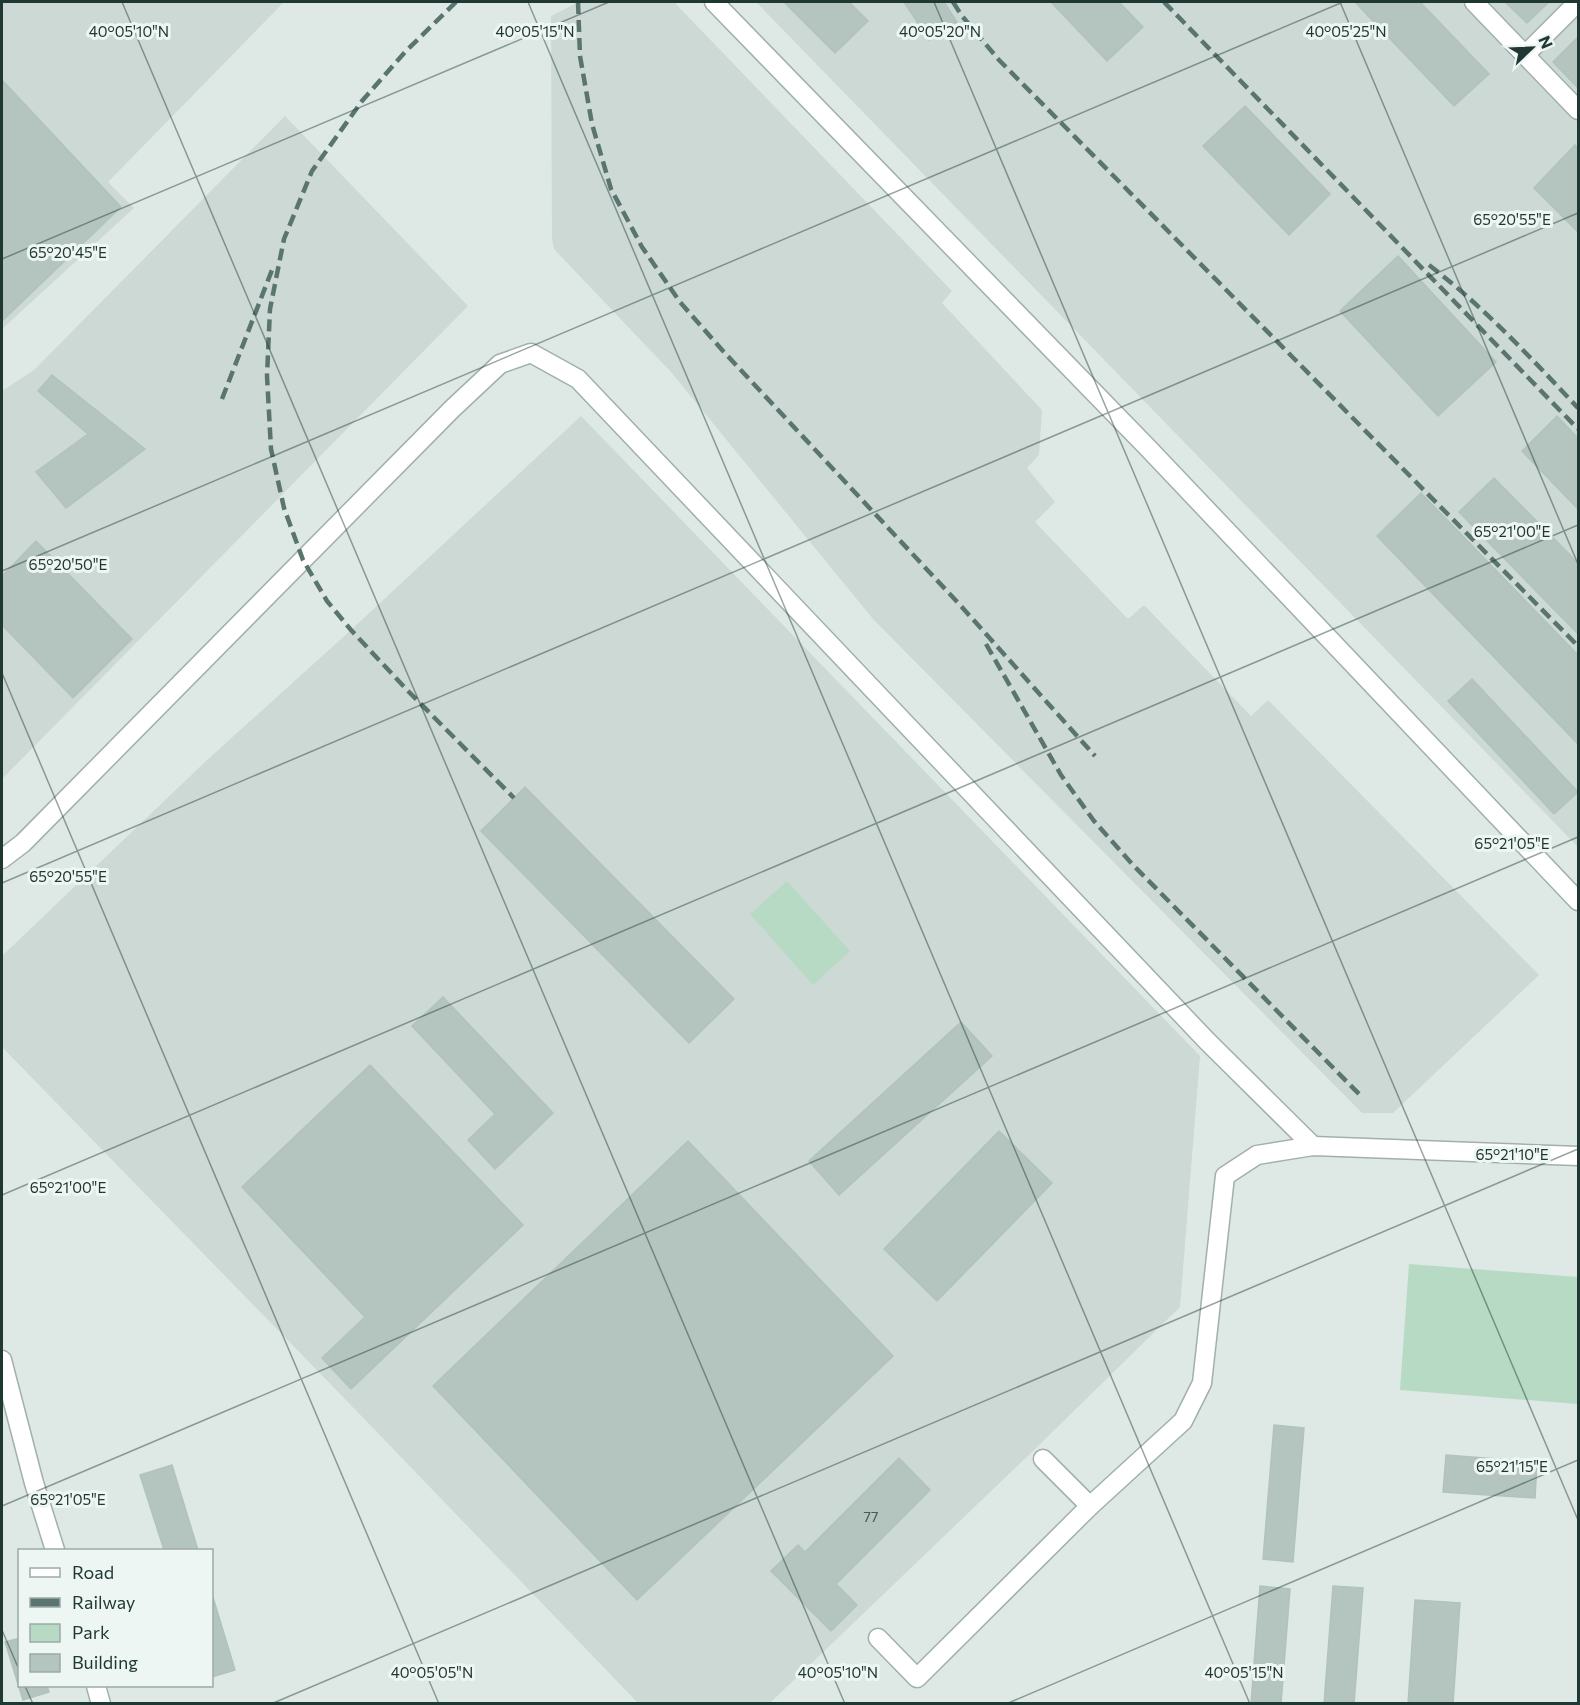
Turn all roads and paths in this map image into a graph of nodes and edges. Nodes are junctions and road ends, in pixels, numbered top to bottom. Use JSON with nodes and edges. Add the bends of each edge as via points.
{"nodes":[{"id":1,"x":714,"y":2,"type":"edge"},
{"id":2,"x":1474,"y":2,"type":"edge"},
{"id":3,"x":1578,"y":2,"type":"edge"},
{"id":4,"x":1526,"y":55,"type":"junction"},
{"id":5,"x":1578,"y":110,"type":"edge"},
{"id":6,"x":2,"y":859,"type":"edge"},
{"id":7,"x":1578,"y":900,"type":"edge"},
{"id":8,"x":1314,"y":1146,"type":"junction"},
{"id":9,"x":1578,"y":1156,"type":"edge"},
{"id":10,"x":2,"y":1364,"type":"edge"},
{"id":11,"x":1043,"y":1459,"type":"dead end"},
{"id":12,"x":1090,"y":1506,"type":"junction"},
{"id":13,"x":54,"y":1549,"type":"edge"},
{"id":14,"x":878,"y":1638,"type":"dead end"},
{"id":15,"x":96,"y":1687,"type":"edge"},
{"id":16,"x":101,"y":1704,"type":"edge"}],
"edges":[{"from":1,"to":7,"type":"street","via":[[1148,448]]},
{"from":2,"to":4,"type":"street"},
{"from":3,"to":4,"type":"street"},
{"from":4,"to":5,"type":"street"},
{"from":6,"to":8,"type":"street","via":[[23,843],[452,409],[501,364],[531,353],[578,379],[1199,1032]]},
{"from":8,"to":9,"type":"street"},
{"from":8,"to":12,"type":"street","via":[[1257,1155],[1226,1176],[1202,1383],[1183,1421]]},
{"from":10,"to":13,"type":"street"},
{"from":11,"to":12,"type":"street"},
{"from":12,"to":14,"type":"street","via":[[916,1678]]},
{"from":15,"to":16,"type":"street"}]}
